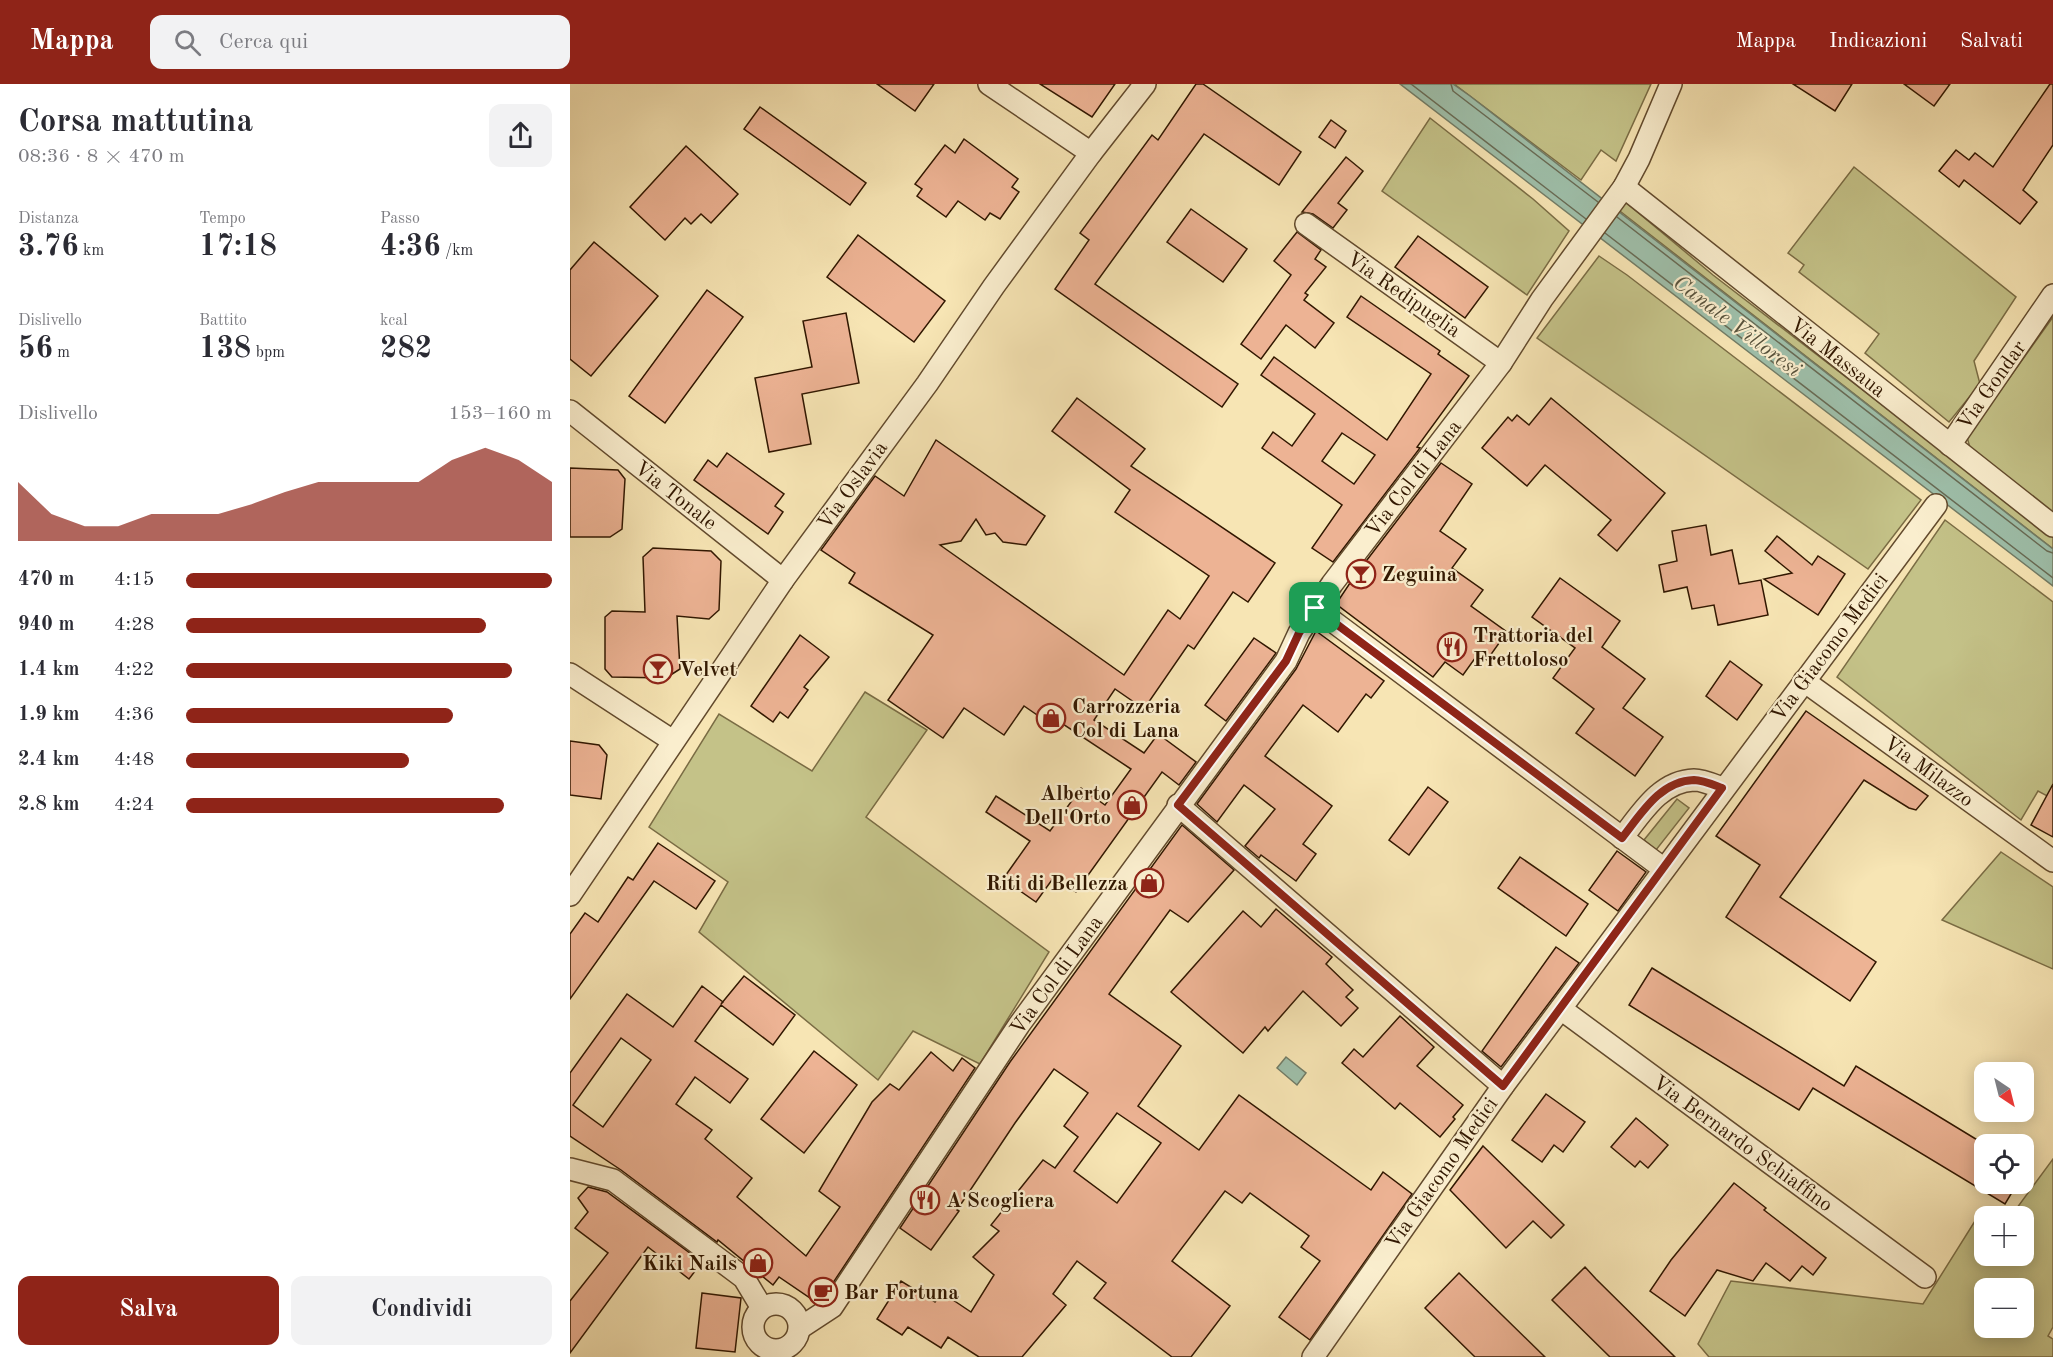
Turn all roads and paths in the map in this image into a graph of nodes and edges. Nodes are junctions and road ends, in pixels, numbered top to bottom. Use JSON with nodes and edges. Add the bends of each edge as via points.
{"nodes":[{"id":1,"x":989,"y":84,"type":"edge"},
{"id":2,"x":1145,"y":84,"type":"edge"},
{"id":3,"x":1671,"y":84,"type":"edge"},
{"id":4,"x":1091,"y":153,"type":"junction"},
{"id":5,"x":1621,"y":192,"type":"junction"},
{"id":6,"x":1306,"y":224,"type":"dead end"},
{"id":7,"x":2053,"y":295,"type":"edge"},
{"id":8,"x":1501,"y":363,"type":"junction"},
{"id":9,"x":570,"y":411,"type":"edge"},
{"id":10,"x":1950,"y":445,"type":"junction"},
{"id":11,"x":1936,"y":505,"type":"dead end"},
{"id":12,"x":2053,"y":526,"type":"edge"},
{"id":13,"x":783,"y":580,"type":"junction"},
{"id":14,"x":1315,"y":608,"type":"junction"},
{"id":15,"x":570,"y":674,"type":"edge"},
{"id":16,"x":1804,"y":681,"type":"junction"},
{"id":17,"x":673,"y":741,"type":"junction"},
{"id":18,"x":1722,"y":788,"type":"junction"},
{"id":19,"x":1178,"y":805,"type":"junction"},
{"id":20,"x":1622,"y":838,"type":"junction"},
{"id":21,"x":2053,"y":861,"type":"edge"},
{"id":22,"x":1664,"y":869,"type":"junction"},
{"id":23,"x":570,"y":895,"type":"edge"},
{"id":24,"x":1561,"y":1009,"type":"junction"},
{"id":25,"x":1503,"y":1086,"type":"junction"},
{"id":26,"x":570,"y":1169,"type":"edge"},
{"id":27,"x":1925,"y":1277,"type":"dead end"},
{"id":28,"x":762,"y":1308,"type":"junction"},
{"id":29,"x":800,"y":1328,"type":"junction"},
{"id":30,"x":767,"y":1353,"type":"edge"},
{"id":31,"x":1313,"y":1357,"type":"edge"}],
"edges":[{"from":1,"to":4,"type":"street"},
{"from":2,"to":4,"type":"street","name":"Via Oslavia"},
{"from":3,"to":5,"type":"street","name":"Via Col di Lana","via":[[1640,159]]},
{"from":4,"to":13,"type":"street","name":"Via Oslavia"},
{"from":5,"to":8,"type":"street","name":"Via Col di Lana","via":[[1542,299]]},
{"from":5,"to":10,"type":"street","name":"Via Massaua"},
{"from":6,"to":8,"type":"street","name":"Via Redipuglia"},
{"from":7,"to":10,"type":"street","name":"Via Gondar"},
{"from":8,"to":14,"type":"street","name":"Via Col di Lana"},
{"from":9,"to":13,"type":"street","name":"Via Tonale"},
{"from":10,"to":12,"type":"street","name":"Via Massaua"},
{"from":11,"to":16,"type":"street","name":"Via Giacomo Medici"},
{"from":13,"to":17,"type":"street","name":"Via Oslavia"},
{"from":14,"to":19,"type":"street","name":"Via Col di Lana","via":[[1286,661]]},
{"from":14,"to":20,"type":"street"},
{"from":15,"to":17,"type":"street"},
{"from":16,"to":18,"type":"street","name":"Via Giacomo Medici"},
{"from":16,"to":21,"type":"street","name":"Via Milazzo"},
{"from":17,"to":23,"type":"street","name":"Via Oslavia"},
{"from":18,"to":20,"type":"street","via":[[1696,780],[1677,784],[1651,800]]},
{"from":18,"to":22,"type":"street","name":"Via Giacomo Medici"},
{"from":19,"to":25,"type":"street"},
{"from":19,"to":29,"type":"street","name":"Via Col di Lana","via":[[1019,1026],[832,1307]]},
{"from":20,"to":22,"type":"street"},
{"from":22,"to":24,"type":"street","name":"Via Giacomo Medici"},
{"from":24,"to":25,"type":"street","name":"Via Giacomo Medici"},
{"from":24,"to":27,"type":"street","name":"Via Bernardo Schiaffino"},
{"from":25,"to":31,"type":"street","name":"Via Giacomo Medici"},
{"from":26,"to":28,"type":"street","via":[[613,1180],[744,1278]]},
{"from":28,"to":29,"type":"street","via":[[785,1305],[797,1317]]},
{"from":28,"to":30,"type":"street","via":[[753,1329]]},
{"from":29,"to":30,"type":"street","via":[[794,1343]]}]}
